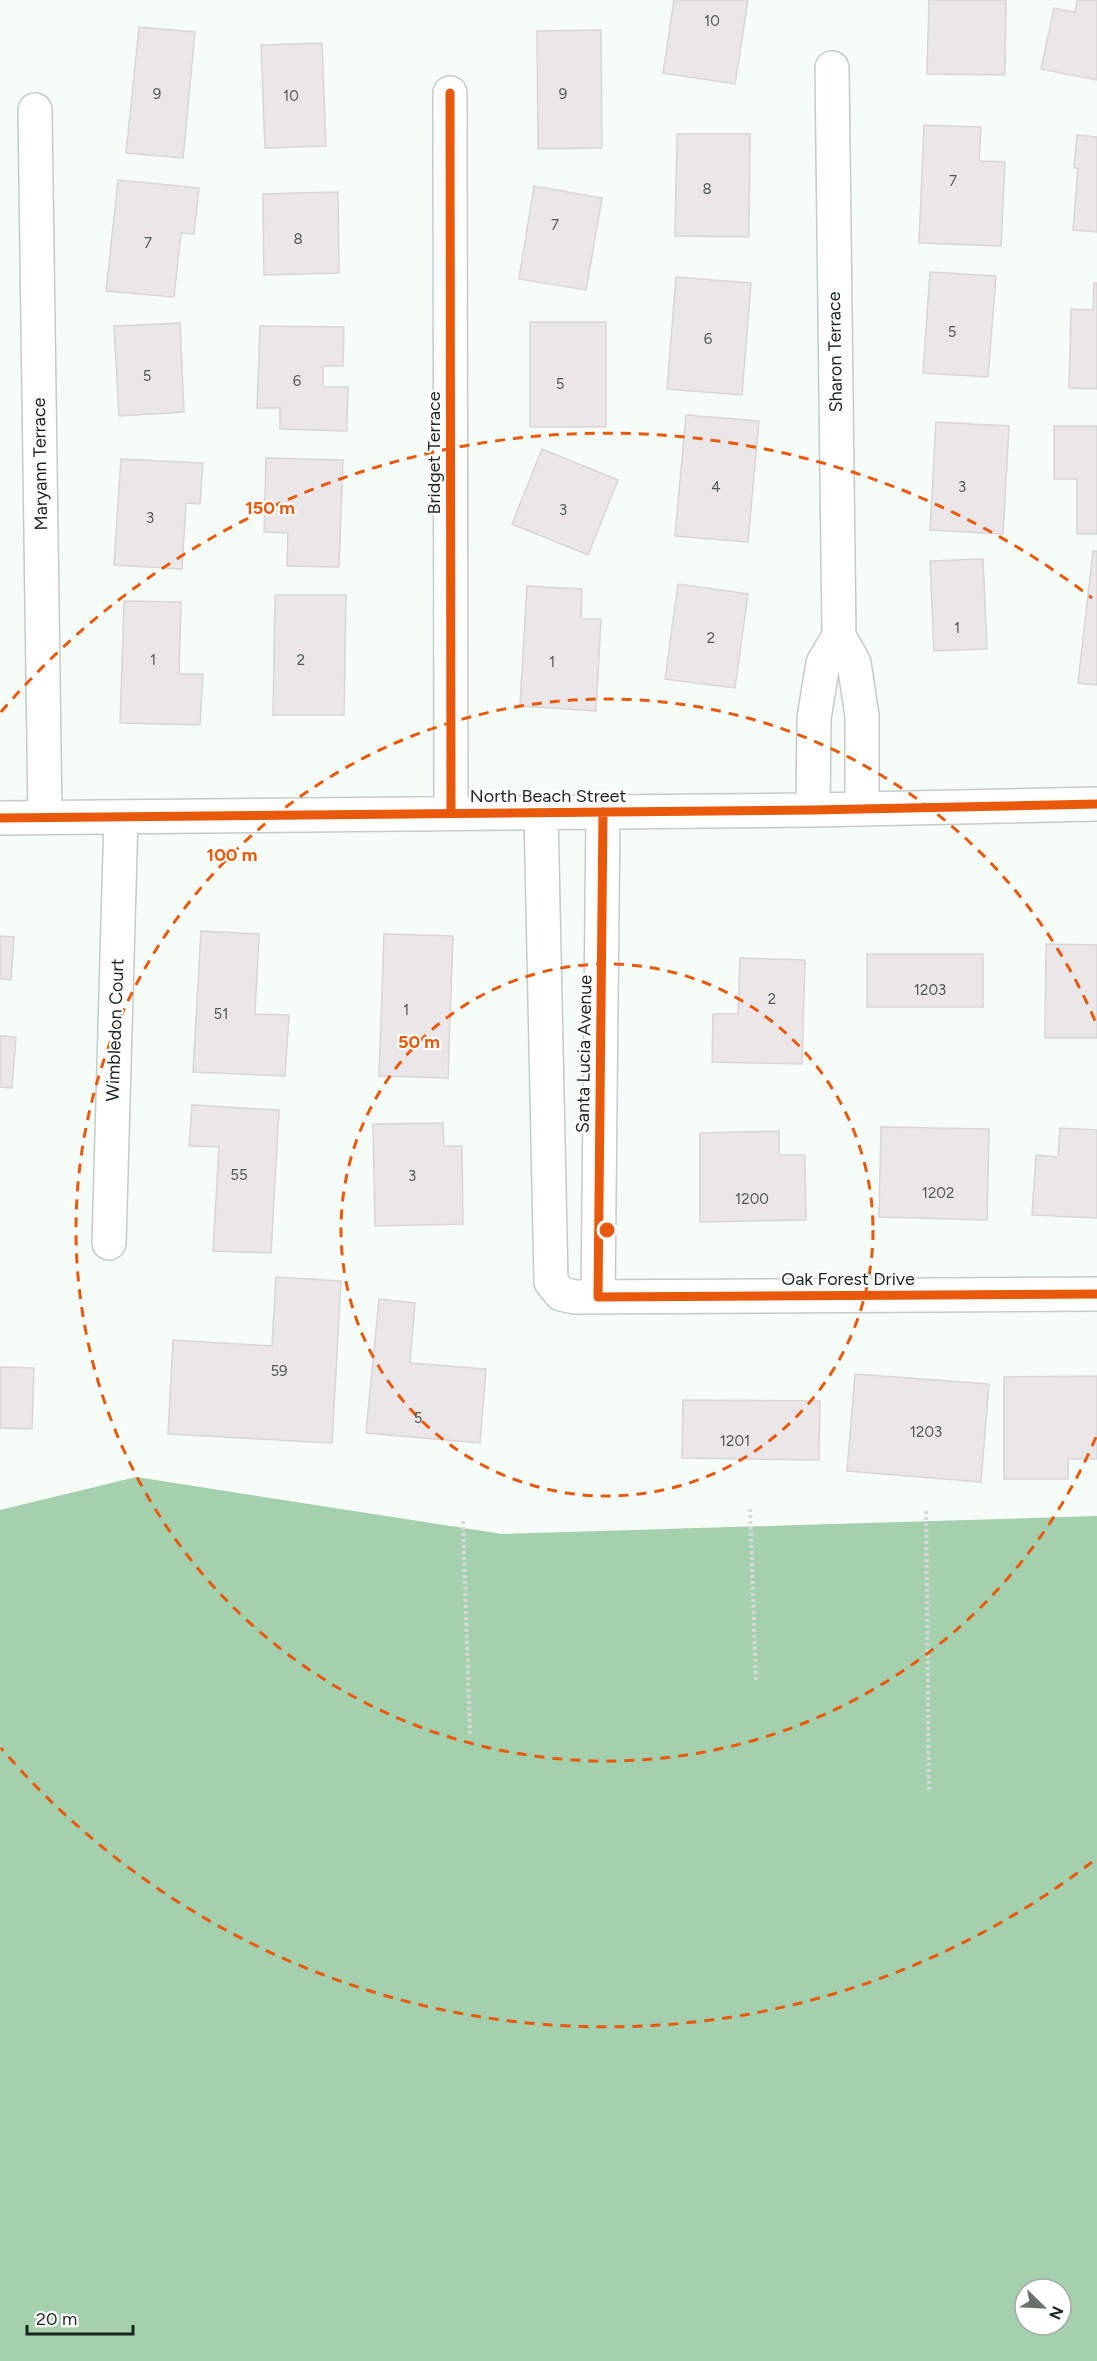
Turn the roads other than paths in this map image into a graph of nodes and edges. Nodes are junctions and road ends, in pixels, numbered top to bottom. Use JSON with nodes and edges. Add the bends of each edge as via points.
{"nodes":[{"id":1,"x":832,"y":68,"type":"dead end"},
{"id":2,"x":450,"y":93,"type":"dead end"},
{"id":3,"x":35,"y":110,"type":"dead end"},
{"id":4,"x":839,"y":636,"type":"junction"},
{"id":5,"x":1097,"y":804,"type":"edge"},
{"id":6,"x":862,"y":809,"type":"junction"},
{"id":7,"x":813,"y":810,"type":"junction"},
{"id":8,"x":541,"y":812,"type":"junction"},
{"id":9,"x":603,"y":812,"type":"junction"},
{"id":10,"x":451,"y":813,"type":"junction"},
{"id":11,"x":121,"y":817,"type":"junction"},
{"id":12,"x":0,"y":818,"type":"edge"},
{"id":13,"x":45,"y":818,"type":"junction"},
{"id":14,"x":109,"y":1243,"type":"dead end"},
{"id":15,"x":1097,"y":1294,"type":"edge"},
{"id":16,"x":598,"y":1297,"type":"junction"}],
"edges":[{"from":1,"to":4,"type":"street","name":"Sharon Terrace"},
{"from":2,"to":10,"type":"street","name":"Bridget Terrace"},
{"from":3,"to":13,"type":"street","name":"Maryann Terrace"},
{"from":4,"to":6,"type":"street","name":"Sharon Terrace","via":[[854,663],[862,716]]},
{"from":4,"to":7,"type":"street","via":[[823,663],[814,718]]},
{"from":5,"to":6,"type":"street","name":"North Beach Street"},
{"from":6,"to":7,"type":"street","name":"North Beach Street"},
{"from":7,"to":9,"type":"street","name":"North Beach Street"},
{"from":8,"to":9,"type":"street","name":"North Beach Street"},
{"from":8,"to":10,"type":"street","name":"North Beach Street"},
{"from":8,"to":16,"type":"street","name":"Oak Forest Drive","via":[[551,1282],[561,1294]]},
{"from":9,"to":16,"type":"street","name":"Santa Lucia Avenue"},
{"from":10,"to":11,"type":"street","name":"North Beach Street"},
{"from":11,"to":13,"type":"street","name":"North Beach Street"},
{"from":11,"to":14,"type":"street","name":"Wimbledon Court"},
{"from":12,"to":13,"type":"street","name":"North Beach Street"},
{"from":15,"to":16,"type":"street","name":"Oak Forest Drive"}]}
